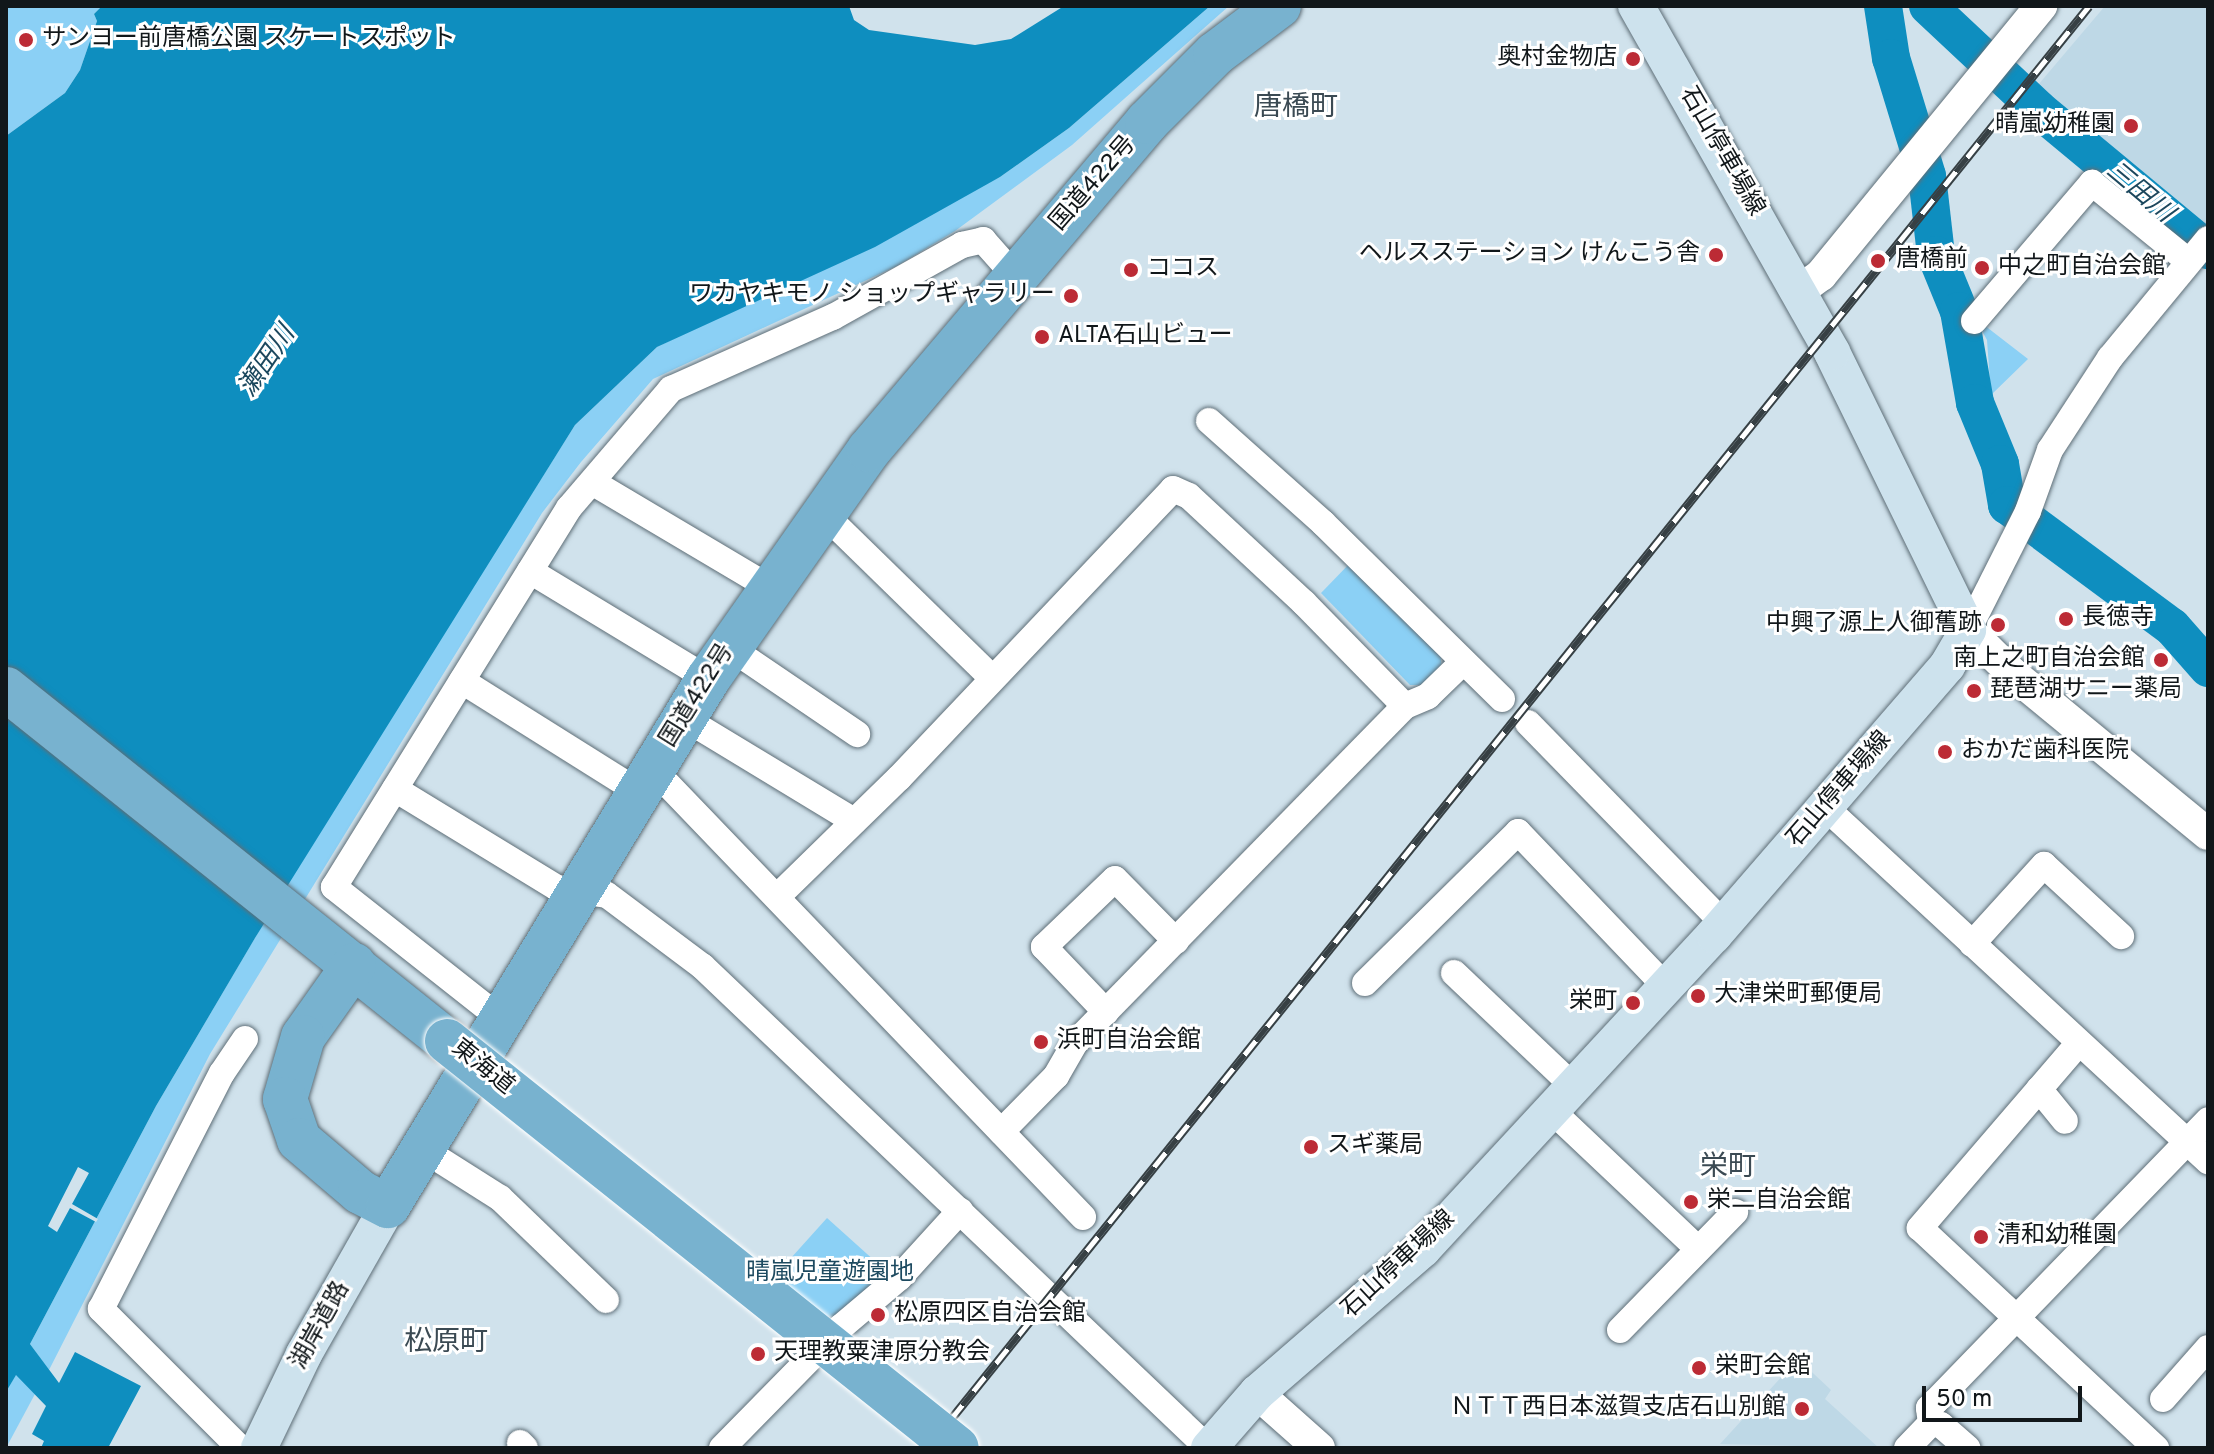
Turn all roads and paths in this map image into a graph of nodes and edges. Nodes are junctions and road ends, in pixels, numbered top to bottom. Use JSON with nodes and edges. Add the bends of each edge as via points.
{"nodes":[{"id":1,"x":1279,"y":6,"type":"edge"},
{"id":2,"x":1636,"y":6,"type":"edge"},
{"id":3,"x":2041,"y":6,"type":"edge"},
{"id":4,"x":2197,"y":251,"type":"edge"},
{"id":5,"x":1015,"y":276,"type":"junction"},
{"id":6,"x":1799,"y":291,"type":"junction"},
{"id":7,"x":1974,"y":321,"type":"dead end"},
{"id":8,"x":1209,"y":421,"type":"dead end"},
{"id":9,"x":592,"y":482,"type":"junction"},
{"id":10,"x":823,"y":513,"type":"junction"},
{"id":11,"x":530,"y":571,"type":"junction"},
{"id":12,"x":769,"y":587,"type":"junction"},
{"id":13,"x":1968,"y":630,"type":"junction"},
{"id":14,"x":1463,"y":662,"type":"junction"},
{"id":15,"x":718,"y":663,"type":"junction"},
{"id":16,"x":992,"y":678,"type":"junction"},
{"id":17,"x":462,"y":681,"type":"junction"},
{"id":18,"x":6,"y":689,"type":"edge"},
{"id":19,"x":1502,"y":699,"type":"dead end"},
{"id":20,"x":1405,"y":706,"type":"junction"},
{"id":21,"x":684,"y":718,"type":"junction"},
{"id":22,"x":1528,"y":723,"type":"dead end"},
{"id":23,"x":857,"y":734,"type":"dead end"},
{"id":24,"x":646,"y":780,"type":"junction"},
{"id":25,"x":395,"y":789,"type":"junction"},
{"id":26,"x":1825,"y":807,"type":"junction"},
{"id":27,"x":854,"y":821,"type":"junction"},
{"id":28,"x":2208,"y":834,"type":"edge"},
{"id":29,"x":579,"y":890,"type":"junction"},
{"id":30,"x":779,"y":895,"type":"junction"},
{"id":31,"x":1724,"y":924,"type":"junction"},
{"id":32,"x":2121,"y":936,"type":"dead end"},
{"id":33,"x":1176,"y":941,"type":"junction"},
{"id":34,"x":1972,"y":944,"type":"junction"},
{"id":35,"x":354,"y":965,"type":"junction"},
{"id":36,"x":1454,"y":973,"type":"dead end"},
{"id":37,"x":1365,"y":983,"type":"dead end"},
{"id":38,"x":1666,"y":987,"type":"junction"},
{"id":39,"x":1106,"y":1012,"type":"junction"},
{"id":40,"x":501,"y":1019,"type":"junction"},
{"id":41,"x":245,"y":1039,"type":"dead end"},
{"id":42,"x":2078,"y":1044,"type":"junction"},
{"id":43,"x":461,"y":1052,"type":"junction"},
{"id":44,"x":2039,"y":1089,"type":"junction"},
{"id":45,"x":1561,"y":1097,"type":"junction"},
{"id":46,"x":2208,"y":1120,"type":"edge"},
{"id":47,"x":2065,"y":1121,"type":"dead end"},
{"id":48,"x":1001,"y":1132,"type":"junction"},
{"id":49,"x":2186,"y":1141,"type":"junction"},
{"id":50,"x":421,"y":1148,"type":"junction"},
{"id":51,"x":2208,"y":1161,"type":"edge"},
{"id":52,"x":388,"y":1206,"type":"junction"},
{"id":53,"x":960,"y":1211,"type":"junction"},
{"id":54,"x":1735,"y":1212,"type":"dead end"},
{"id":55,"x":1083,"y":1217,"type":"dead end"},
{"id":56,"x":1698,"y":1249,"type":"junction"},
{"id":57,"x":606,"y":1300,"type":"dead end"},
{"id":58,"x":2016,"y":1317,"type":"junction"},
{"id":59,"x":1620,"y":1330,"type":"dead end"},
{"id":60,"x":825,"y":1342,"type":"junction"},
{"id":61,"x":2208,"y":1348,"type":"edge"},
{"id":62,"x":1257,"y":1393,"type":"junction"},
{"id":63,"x":2163,"y":1399,"type":"dead end"},
{"id":64,"x":1931,"y":1423,"type":"junction"},
{"id":65,"x":240,"y":1448,"type":"edge"},
{"id":66,"x":259,"y":1448,"type":"edge"},
{"id":67,"x":722,"y":1448,"type":"edge"},
{"id":68,"x":958,"y":1448,"type":"edge"},
{"id":69,"x":1208,"y":1448,"type":"edge"},
{"id":70,"x":1319,"y":1448,"type":"edge"},
{"id":71,"x":1907,"y":1448,"type":"edge"},
{"id":72,"x":1967,"y":1448,"type":"edge"},
{"id":73,"x":2156,"y":1448,"type":"edge"}],
"edges":[{"from":1,"to":5,"type":"highway","name":"国道422号","via":[[1189,78]]},
{"from":2,"to":6,"type":"main road","name":"石山停車場線"},
{"from":3,"to":6,"type":"street","via":[[1821,275]]},
{"from":4,"to":7,"type":"street","via":[[2092,183]]},
{"from":4,"to":13,"type":"street","via":[[2110,358],[2050,450],[2023,522]]},
{"from":5,"to":9,"type":"street","via":[[983,240],[962,245],[833,317],[671,389]]},
{"from":5,"to":10,"type":"highway","name":"国道422号"},
{"from":6,"to":13,"type":"main road","name":"石山停車場線"},
{"from":8,"to":14,"type":"street","via":[[1323,523]]},
{"from":9,"to":11,"type":"street"},
{"from":9,"to":12,"type":"street"},
{"from":10,"to":12,"type":"highway","name":"国道422号"},
{"from":10,"to":16,"type":"street"},
{"from":11,"to":15,"type":"street"},
{"from":11,"to":17,"type":"street"},
{"from":12,"to":15,"type":"highway","name":"国道422号"},
{"from":13,"to":26,"type":"main road","name":"石山停車場線","via":[[1947,666]]},
{"from":13,"to":28,"type":"street","via":[[2013,674]]},
{"from":14,"to":19,"type":"street"},
{"from":14,"to":20,"type":"street","via":[[1428,696]]},
{"from":15,"to":21,"type":"highway","name":"国道422号"},
{"from":15,"to":23,"type":"street"},
{"from":16,"to":20,"type":"street","via":[[1173,489],[1189,496],[1293,592]]},
{"from":16,"to":27,"type":"street"},
{"from":17,"to":24,"type":"street"},
{"from":17,"to":25,"type":"street"},
{"from":18,"to":35,"type":"highway","name":"東海道"},
{"from":20,"to":33,"type":"street"},
{"from":21,"to":24,"type":"highway","name":"国道422号"},
{"from":21,"to":27,"type":"street"},
{"from":22,"to":31,"type":"street"},
{"from":24,"to":29,"type":"highway","name":"国道422号"},
{"from":24,"to":30,"type":"street"},
{"from":25,"to":29,"type":"street","via":[[557,888]]},
{"from":25,"to":40,"type":"street","via":[[334,887]]},
{"from":26,"to":31,"type":"main road","name":"石山停車場線"},
{"from":26,"to":34,"type":"street"},
{"from":27,"to":30,"type":"street"},
{"from":29,"to":40,"type":"highway","name":"国道422号"},
{"from":29,"to":53,"type":"street","via":[[607,895],[702,966]]},
{"from":30,"to":48,"type":"street","via":[[783,907]]},
{"from":31,"to":38,"type":"main road","name":"石山停車場線"},
{"from":32,"to":34,"type":"street","via":[[2044,865]]},
{"from":33,"to":39,"type":"street"},
{"from":33,"to":39,"type":"street","via":[[1115,879],[1044,947]]},
{"from":34,"to":42,"type":"street"},
{"from":35,"to":43,"type":"highway","name":"東海道"},
{"from":35,"to":52,"type":"highway","via":[[303,1037],[285,1099],[299,1140],[360,1192]]},
{"from":36,"to":45,"type":"street"},
{"from":37,"to":38,"type":"street","via":[[1518,832]]},
{"from":38,"to":45,"type":"main road","name":"石山停車場線"},
{"from":39,"to":48,"type":"street","via":[[1075,1043],[1056,1076]]},
{"from":40,"to":43,"type":"highway","name":"国道422号"},
{"from":41,"to":65,"type":"street","via":[[222,1073],[101,1309]]},
{"from":42,"to":44,"type":"street"},
{"from":42,"to":49,"type":"street"},
{"from":43,"to":50,"type":"highway","name":"国道422号"},
{"from":43,"to":60,"type":"street"},
{"from":43,"to":68,"type":"highway","name":"東海道","bridge":true},
{"from":44,"to":47,"type":"street"},
{"from":44,"to":58,"type":"street","via":[[1920,1228]]},
{"from":45,"to":56,"type":"street"},
{"from":45,"to":62,"type":"main road","name":"石山停車場線","via":[[1423,1249]]},
{"from":46,"to":49,"type":"street"},
{"from":48,"to":55,"type":"street"},
{"from":49,"to":51,"type":"street"},
{"from":49,"to":58,"type":"street"},
{"from":50,"to":52,"type":"highway","name":"国道422号"},
{"from":50,"to":57,"type":"street","via":[[500,1198]]},
{"from":52,"to":66,"type":"main road","name":"湖岸道路","via":[[304,1354]]},
{"from":53,"to":60,"type":"street"},
{"from":53,"to":69,"type":"street"},
{"from":54,"to":56,"type":"street"},
{"from":56,"to":59,"type":"street"},
{"from":58,"to":64,"type":"street","via":[[1929,1408]]},
{"from":58,"to":73,"type":"street"},
{"from":60,"to":67,"type":"street"},
{"from":60,"to":68,"type":"street"},
{"from":61,"to":63,"type":"street"},
{"from":62,"to":69,"type":"main road","name":"石山停車場線"},
{"from":62,"to":70,"type":"street"},
{"from":64,"to":71,"type":"street"},
{"from":64,"to":72,"type":"street","via":[[1941,1425]]}]}
